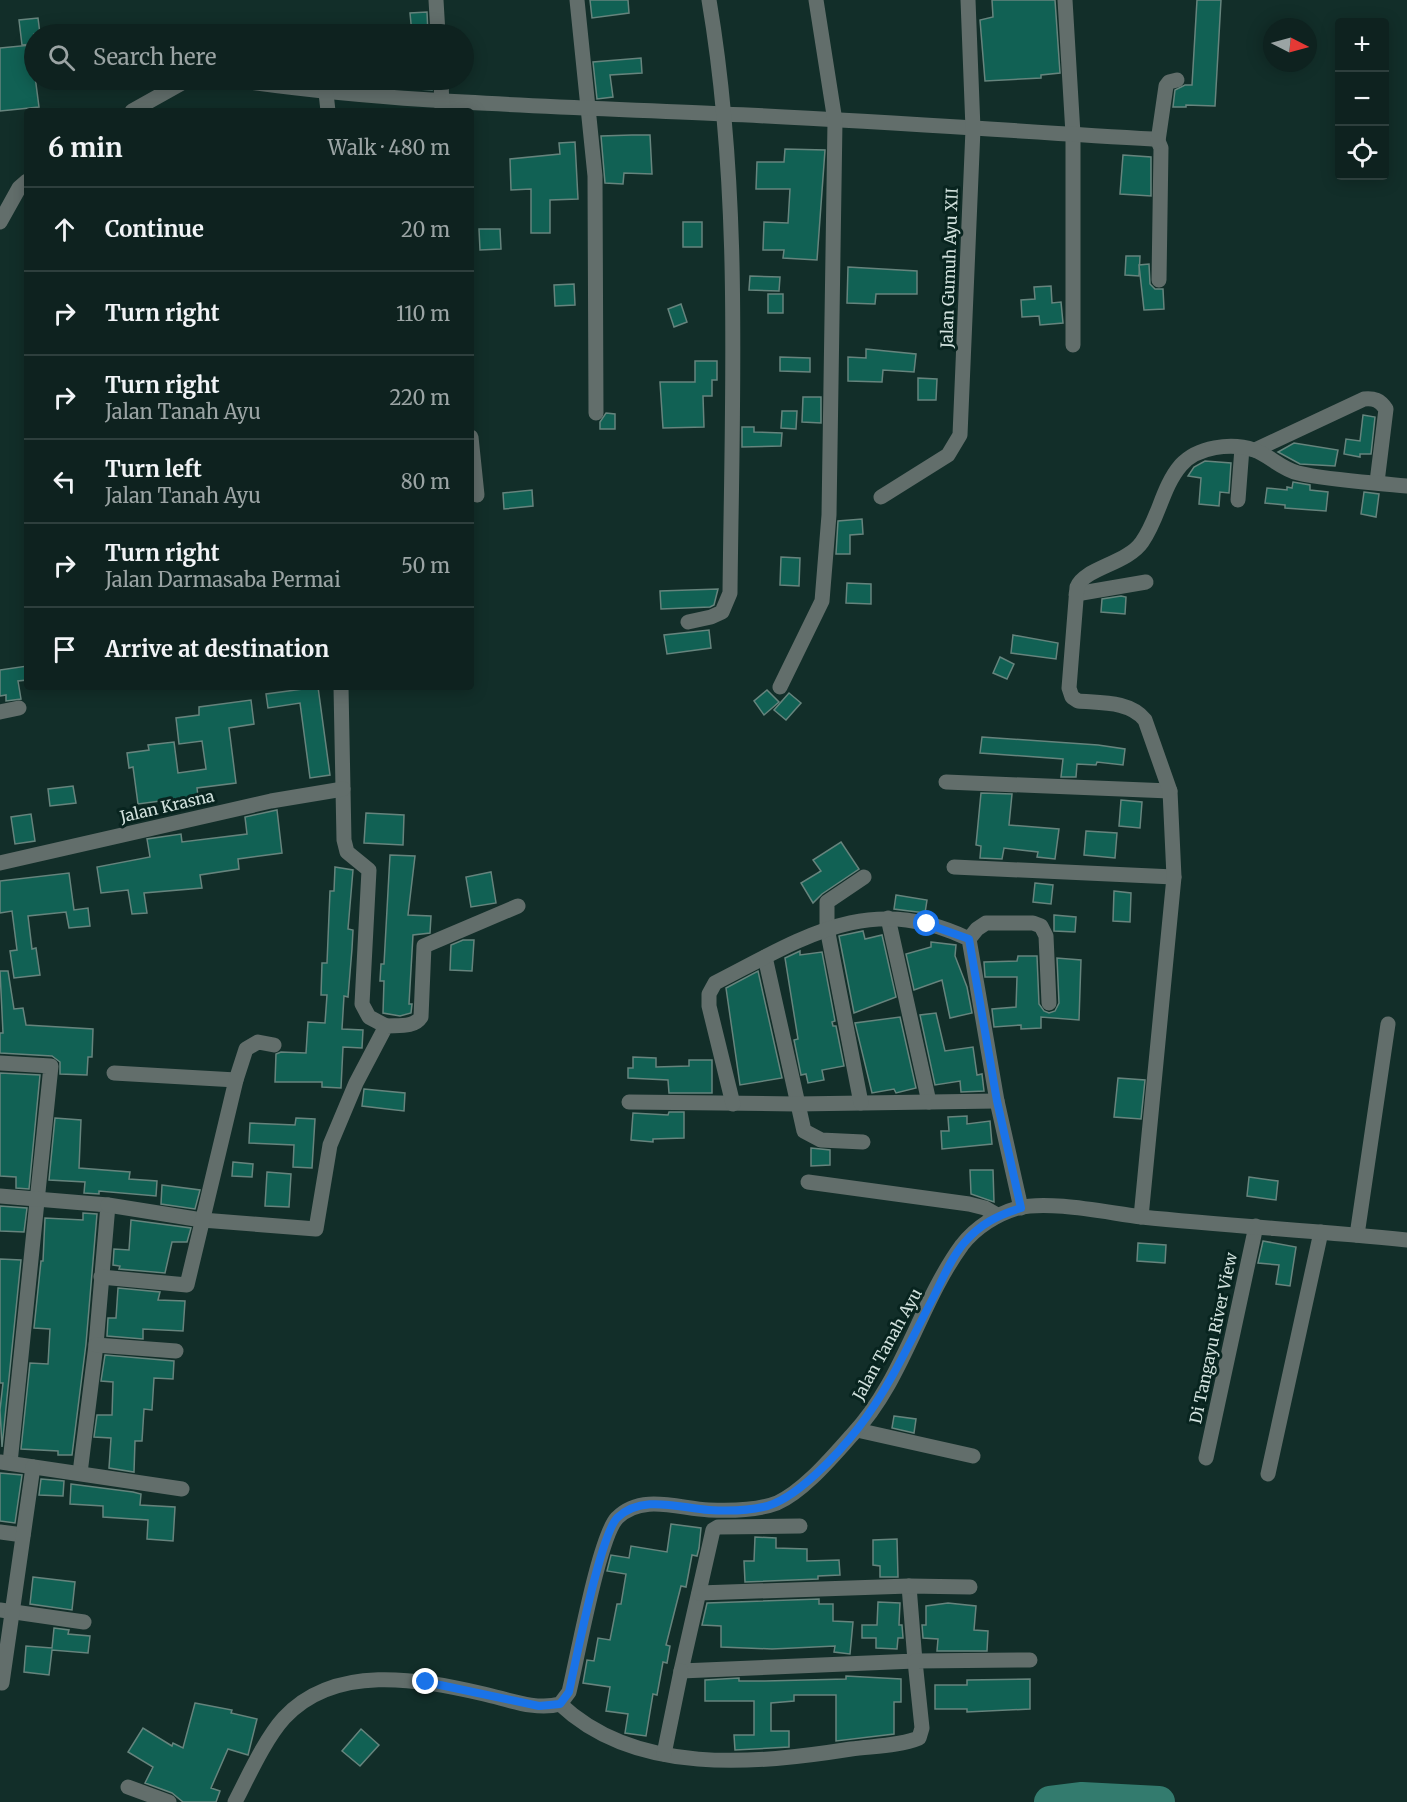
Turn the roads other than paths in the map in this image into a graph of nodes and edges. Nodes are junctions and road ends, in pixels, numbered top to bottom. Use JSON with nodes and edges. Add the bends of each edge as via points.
{"nodes":[{"id":1,"x":436,"y":0,"type":"edge"},
{"id":2,"x":577,"y":0,"type":"edge"},
{"id":3,"x":709,"y":0,"type":"edge"},
{"id":4,"x":816,"y":0,"type":"edge"},
{"id":5,"x":968,"y":0,"type":"edge"},
{"id":6,"x":1065,"y":0,"type":"edge"},
{"id":7,"x":437,"y":24,"type":"edge"},
{"id":8,"x":1177,"y":80,"type":"dead end"},
{"id":9,"x":173,"y":90,"type":"edge"},
{"id":10,"x":305,"y":90,"type":"edge"},
{"id":11,"x":441,"y":90,"type":"edge"},
{"id":12,"x":326,"y":93,"type":"junction"},
{"id":13,"x":442,"y":106,"type":"edge"},
{"id":14,"x":138,"y":108,"type":"edge"},
{"id":15,"x":328,"y":108,"type":"edge"},
{"id":16,"x":587,"y":109,"type":"junction"},
{"id":17,"x":724,"y":114,"type":"junction"},
{"id":18,"x":835,"y":121,"type":"junction"},
{"id":19,"x":973,"y":129,"type":"junction"},
{"id":20,"x":1073,"y":134,"type":"junction"},
{"id":21,"x":1158,"y":141,"type":"junction"},
{"id":22,"x":24,"y":184,"type":"edge"},
{"id":23,"x":0,"y":222,"type":"edge"},
{"id":24,"x":1159,"y":280,"type":"dead end"},
{"id":25,"x":1072,"y":345,"type":"dead end"},
{"id":26,"x":596,"y":413,"type":"dead end"},
{"id":27,"x":1248,"y":449,"type":"junction"},
{"id":28,"x":474,"y":466,"type":"edge"},
{"id":29,"x":1377,"y":482,"type":"junction"},
{"id":30,"x":1407,"y":486,"type":"edge"},
{"id":31,"x":477,"y":495,"type":"dead end"},
{"id":32,"x":881,"y":497,"type":"dead end"},
{"id":33,"x":1238,"y":500,"type":"dead end"},
{"id":34,"x":1146,"y":582,"type":"dead end"},
{"id":35,"x":1076,"y":594,"type":"junction"},
{"id":36,"x":688,"y":622,"type":"dead end"},
{"id":37,"x":780,"y":687,"type":"dead end"},
{"id":38,"x":341,"y":690,"type":"edge"},
{"id":39,"x":20,"y":708,"type":"dead end"},
{"id":40,"x":0,"y":712,"type":"edge"},
{"id":41,"x":946,"y":782,"type":"dead end"},
{"id":42,"x":343,"y":789,"type":"junction"},
{"id":43,"x":1170,"y":791,"type":"junction"},
{"id":44,"x":0,"y":863,"type":"edge"},
{"id":45,"x":954,"y":867,"type":"dead end"},
{"id":46,"x":864,"y":877,"type":"dead end"},
{"id":47,"x":1174,"y":877,"type":"junction"},
{"id":48,"x":518,"y":906,"type":"dead end"},
{"id":49,"x":888,"y":918,"type":"junction"},
{"id":50,"x":826,"y":928,"type":"junction"},
{"id":51,"x":969,"y":939,"type":"junction"},
{"id":52,"x":765,"y":957,"type":"junction"},
{"id":53,"x":1049,"y":1003,"type":"dead end"},
{"id":54,"x":1388,"y":1024,"type":"dead end"},
{"id":55,"x":387,"y":1026,"type":"junction"},
{"id":56,"x":273,"y":1045,"type":"dead end"},
{"id":57,"x":0,"y":1063,"type":"edge"},
{"id":58,"x":114,"y":1073,"type":"dead end"},
{"id":59,"x":236,"y":1080,"type":"junction"},
{"id":60,"x":997,"y":1101,"type":"junction"},
{"id":61,"x":629,"y":1102,"type":"dead end"},
{"id":62,"x":929,"y":1102,"type":"junction"},
{"id":63,"x":861,"y":1103,"type":"junction"},
{"id":64,"x":733,"y":1104,"type":"junction"},
{"id":65,"x":796,"y":1104,"type":"junction"},
{"id":66,"x":862,"y":1142,"type":"dead end"},
{"id":67,"x":808,"y":1182,"type":"dead end"},
{"id":68,"x":0,"y":1196,"type":"edge"},
{"id":69,"x":38,"y":1199,"type":"junction"},
{"id":70,"x":108,"y":1205,"type":"junction"},
{"id":71,"x":1021,"y":1208,"type":"junction"},
{"id":72,"x":997,"y":1215,"type":"junction"},
{"id":73,"x":1142,"y":1216,"type":"junction"},
{"id":74,"x":202,"y":1220,"type":"junction"},
{"id":75,"x":1256,"y":1226,"type":"junction"},
{"id":76,"x":1321,"y":1232,"type":"junction"},
{"id":77,"x":1357,"y":1235,"type":"junction"},
{"id":78,"x":1407,"y":1240,"type":"edge"},
{"id":79,"x":102,"y":1277,"type":"junction"},
{"id":80,"x":96,"y":1345,"type":"junction"},
{"id":81,"x":176,"y":1351,"type":"dead end"},
{"id":82,"x":857,"y":1430,"type":"junction"},
{"id":83,"x":973,"y":1456,"type":"dead end"},
{"id":84,"x":1206,"y":1458,"type":"dead end"},
{"id":85,"x":5,"y":1462,"type":"edge"},
{"id":86,"x":33,"y":1467,"type":"junction"},
{"id":87,"x":80,"y":1473,"type":"junction"},
{"id":88,"x":1268,"y":1474,"type":"dead end"},
{"id":89,"x":182,"y":1489,"type":"dead end"},
{"id":90,"x":800,"y":1526,"type":"dead end"},
{"id":91,"x":0,"y":1532,"type":"edge"},
{"id":92,"x":23,"y":1535,"type":"junction"},
{"id":93,"x":909,"y":1586,"type":"junction"},
{"id":94,"x":970,"y":1587,"type":"dead end"},
{"id":95,"x":699,"y":1593,"type":"junction"},
{"id":96,"x":7,"y":1611,"type":"edge"},
{"id":97,"x":84,"y":1622,"type":"dead end"},
{"id":98,"x":915,"y":1660,"type":"junction"},
{"id":99,"x":1030,"y":1660,"type":"dead end"},
{"id":100,"x":681,"y":1671,"type":"junction"},
{"id":101,"x":2,"y":1683,"type":"dead end"},
{"id":102,"x":560,"y":1704,"type":"junction"},
{"id":103,"x":664,"y":1754,"type":"junction"},
{"id":104,"x":128,"y":1787,"type":"dead end"},
{"id":105,"x":169,"y":1802,"type":"edge"},
{"id":106,"x":235,"y":1802,"type":"edge"}],
"edges":[{"from":1,"to":7,"type":"street"},
{"from":2,"to":16,"type":"street"},
{"from":3,"to":17,"type":"street","via":[[721,68]]},
{"from":4,"to":18,"type":"street"},
{"from":5,"to":19,"type":"street","name":"Jalan Gumuh Ayu XII"},
{"from":6,"to":20,"type":"street"},
{"from":8,"to":21,"type":"street","via":[[1166,86]]},
{"from":9,"to":14,"type":"street"},
{"from":10,"to":12,"type":"street"},
{"from":11,"to":13,"type":"street"},
{"from":12,"to":13,"type":"street"},
{"from":12,"to":15,"type":"street"},
{"from":13,"to":16,"type":"street"},
{"from":16,"to":17,"type":"street"},
{"from":16,"to":26,"type":"street","via":[[595,177]]},
{"from":17,"to":18,"type":"street"},
{"from":17,"to":36,"type":"street","via":[[732,287],[730,593],[722,612]]},
{"from":18,"to":19,"type":"street"},
{"from":18,"to":37,"type":"street","via":[[826,578],[822,601]]},
{"from":19,"to":20,"type":"street"},
{"from":19,"to":32,"type":"street","name":"Jalan Gumuh Ayu XII","via":[[960,435],[948,455]]},
{"from":20,"to":21,"type":"street"},
{"from":20,"to":25,"type":"street"},
{"from":21,"to":24,"type":"street"},
{"from":22,"to":23,"type":"street"},
{"from":27,"to":29,"type":"street","via":[[1295,473]]},
{"from":27,"to":29,"type":"street","via":[[1364,399],[1373,399],[1382,402],[1386,409]]},
{"from":27,"to":33,"type":"street"},
{"from":27,"to":35,"type":"street","via":[[1213,448],[1194,453],[1168,483],[1143,541],[1131,555],[1079,580]]},
{"from":28,"to":31,"type":"street"},
{"from":29,"to":30,"type":"street"},
{"from":34,"to":35,"type":"street"},
{"from":35,"to":43,"type":"street","via":[[1069,688],[1072,697],[1138,711],[1145,720]]},
{"from":38,"to":42,"type":"street"},
{"from":39,"to":40,"type":"street"},
{"from":41,"to":43,"type":"street"},
{"from":42,"to":44,"type":"street","name":"Jalan Krasna","via":[[271,801]]},
{"from":42,"to":55,"type":"street","via":[[345,847],[369,870],[362,1004],[369,1017]]},
{"from":43,"to":47,"type":"street"},
{"from":45,"to":47,"type":"street"},
{"from":46,"to":50,"type":"street","via":[[827,902]]},
{"from":47,"to":73,"type":"street"},
{"from":48,"to":55,"type":"street","via":[[426,944],[421,1017],[409,1025]]},
{"from":49,"to":50,"type":"street","via":[[864,918]]},
{"from":49,"to":51,"type":"street","via":[[927,924]]},
{"from":49,"to":62,"type":"street"},
{"from":50,"to":52,"type":"street"},
{"from":50,"to":63,"type":"street"},
{"from":51,"to":53,"type":"street","via":[[986,922],[1033,922],[1041,926],[1047,936]]},
{"from":51,"to":60,"type":"street"},
{"from":52,"to":64,"type":"street","via":[[715,983],[709,994],[708,1006]]},
{"from":52,"to":65,"type":"street"},
{"from":54,"to":77,"type":"street"},
{"from":55,"to":74,"type":"street","via":[[339,1119],[330,1145],[317,1228]]},
{"from":56,"to":59,"type":"street","via":[[258,1042],[246,1049]]},
{"from":57,"to":69,"type":"street","via":[[51,1065]]},
{"from":58,"to":59,"type":"street"},
{"from":59,"to":74,"type":"street"},
{"from":60,"to":62,"type":"street"},
{"from":60,"to":71,"type":"street"},
{"from":61,"to":64,"type":"street"},
{"from":62,"to":63,"type":"street"},
{"from":63,"to":65,"type":"street"},
{"from":64,"to":65,"type":"street"},
{"from":65,"to":66,"type":"street","via":[[808,1135],[821,1140]]},
{"from":67,"to":72,"type":"street","via":[[969,1204]]},
{"from":68,"to":69,"type":"street"},
{"from":69,"to":70,"type":"street"},
{"from":69,"to":85,"type":"street"},
{"from":70,"to":74,"type":"street"},
{"from":70,"to":79,"type":"street"},
{"from":71,"to":72,"type":"street","name":"Jalan Tanah Ayu"},
{"from":71,"to":73,"type":"street","name":"Jalan Tanah Ayu"},
{"from":72,"to":82,"type":"street","name":"Jalan Tanah Ayu","via":[[963,1244],[880,1399]]},
{"from":73,"to":75,"type":"street","name":"Jalan Tanah Ayu"},
{"from":74,"to":79,"type":"street","via":[[187,1285]]},
{"from":75,"to":76,"type":"street","name":"Jalan Tanah Ayu"},
{"from":75,"to":84,"type":"street","name":"Di Tangayu River View"},
{"from":76,"to":77,"type":"street","name":"Jalan Tanah Ayu"},
{"from":76,"to":88,"type":"street"},
{"from":77,"to":78,"type":"street","name":"Jalan Tanah Ayu"},
{"from":79,"to":80,"type":"street"},
{"from":80,"to":81,"type":"street"},
{"from":80,"to":87,"type":"street"},
{"from":82,"to":83,"type":"street"},
{"from":82,"to":102,"type":"street","name":"Jalan Tanah Ayu","via":[[819,1470],[777,1502],[763,1507],[708,1510],[655,1504],[639,1506],[616,1519],[600,1556],[569,1692]]},
{"from":85,"to":86,"type":"street"},
{"from":86,"to":87,"type":"street"},
{"from":86,"to":92,"type":"street"},
{"from":87,"to":89,"type":"street"},
{"from":90,"to":95,"type":"street","via":[[718,1527],[710,1536]]},
{"from":91,"to":92,"type":"street"},
{"from":92,"to":96,"type":"street"},
{"from":93,"to":94,"type":"street"},
{"from":93,"to":95,"type":"street"},
{"from":93,"to":98,"type":"street"},
{"from":95,"to":100,"type":"street"},
{"from":96,"to":97,"type":"street"},
{"from":96,"to":101,"type":"street"},
{"from":98,"to":99,"type":"street"},
{"from":98,"to":100,"type":"street"},
{"from":98,"to":103,"type":"street","via":[[922,1728],[916,1739],[787,1760]]},
{"from":100,"to":103,"type":"street"},
{"from":102,"to":103,"type":"street","via":[[589,1728],[615,1742]]},
{"from":102,"to":106,"type":"street","via":[[539,1706],[397,1679],[333,1688],[299,1703],[281,1720]]},
{"from":104,"to":105,"type":"street"}]}
